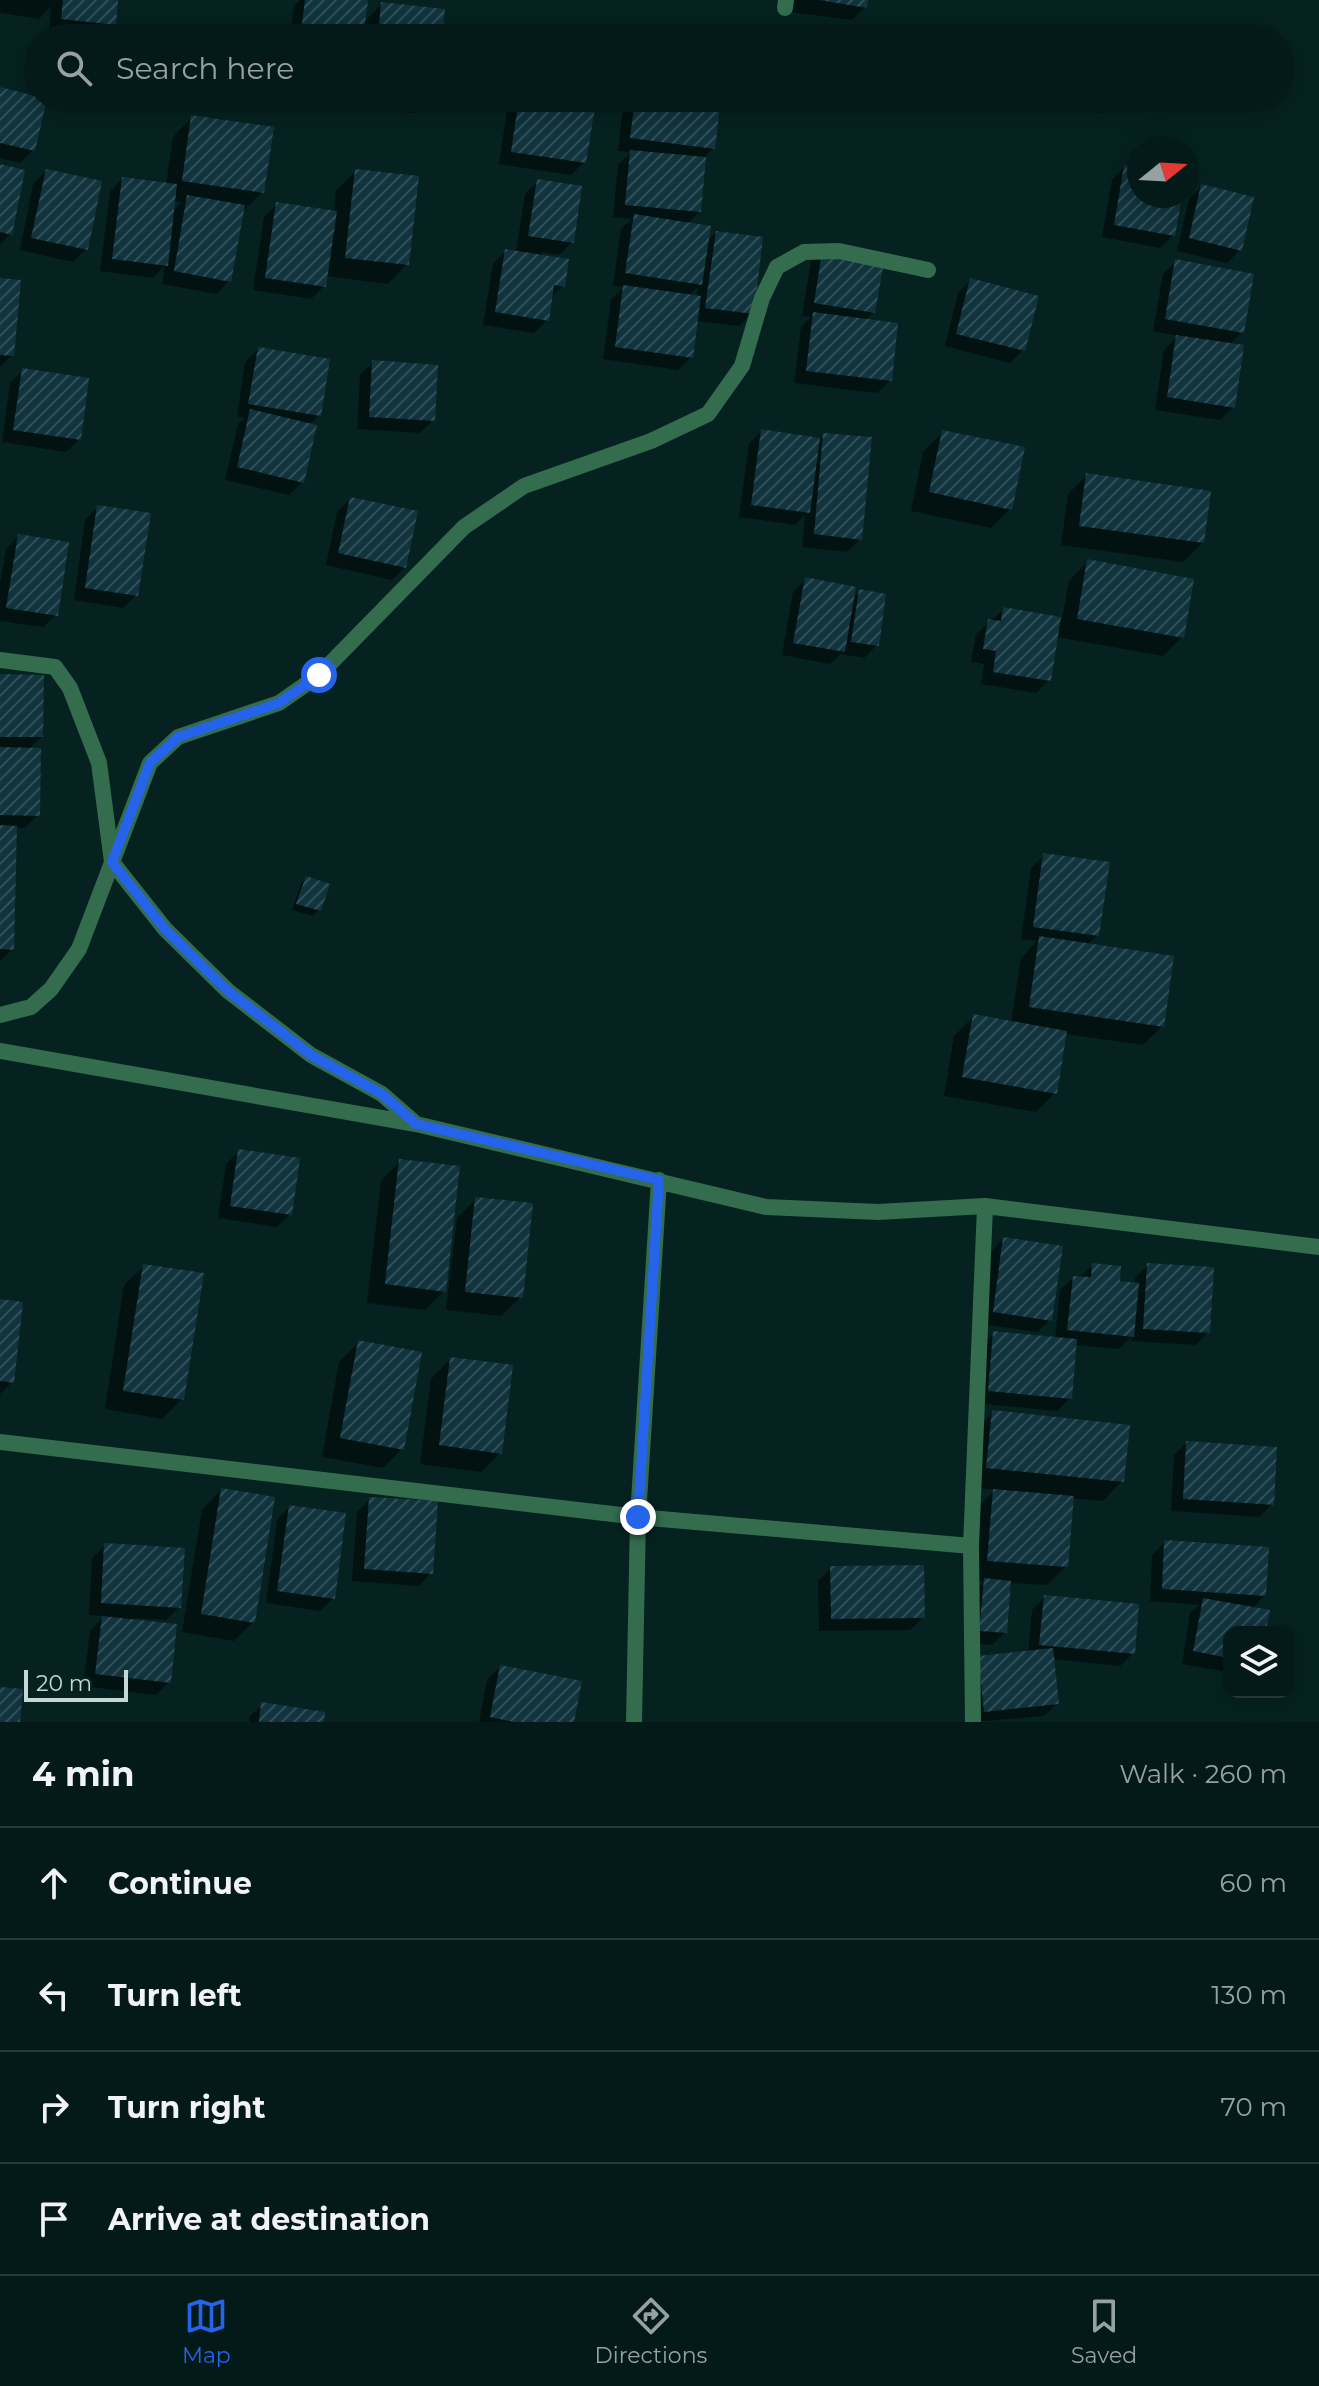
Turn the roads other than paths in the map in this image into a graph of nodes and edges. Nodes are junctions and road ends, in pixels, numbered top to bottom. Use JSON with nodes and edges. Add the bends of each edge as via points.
{"nodes":[{"id":1,"x":928,"y":270,"type":"dead end"},
{"id":2,"x":0,"y":660,"type":"edge"},
{"id":3,"x":112,"y":862,"type":"junction"},
{"id":4,"x":0,"y":1015,"type":"edge"},
{"id":5,"x":0,"y":1051,"type":"edge"},
{"id":6,"x":416,"y":1124,"type":"junction"},
{"id":7,"x":659,"y":1180,"type":"junction"},
{"id":8,"x":985,"y":1206,"type":"junction"},
{"id":9,"x":1319,"y":1247,"type":"edge"},
{"id":10,"x":0,"y":1442,"type":"edge"},
{"id":11,"x":638,"y":1517,"type":"junction"},
{"id":12,"x":971,"y":1546,"type":"junction"},
{"id":13,"x":634,"y":1722,"type":"edge"},
{"id":14,"x":973,"y":1722,"type":"edge"}],
"edges":[{"from":1,"to":3,"type":"street","via":[[839,251],[804,252],[777,267],[742,366],[708,414],[651,441],[524,486],[464,527],[319,675],[279,703],[178,737],[150,763]]},
{"from":2,"to":3,"type":"street","via":[[55,667],[70,688],[99,763]]},
{"from":3,"to":4,"type":"street","via":[[79,949],[51,989],[31,1007]]},
{"from":3,"to":6,"type":"street","via":[[165,929],[228,991],[311,1055],[382,1094]]},
{"from":5,"to":6,"type":"street"},
{"from":6,"to":7,"type":"street"},
{"from":7,"to":8,"type":"street","via":[[766,1207],[878,1212]]},
{"from":7,"to":11,"type":"street"},
{"from":8,"to":9,"type":"street"},
{"from":8,"to":12,"type":"street"},
{"from":10,"to":11,"type":"street"},
{"from":11,"to":12,"type":"street"},
{"from":11,"to":13,"type":"street"},
{"from":12,"to":14,"type":"street"}]}
